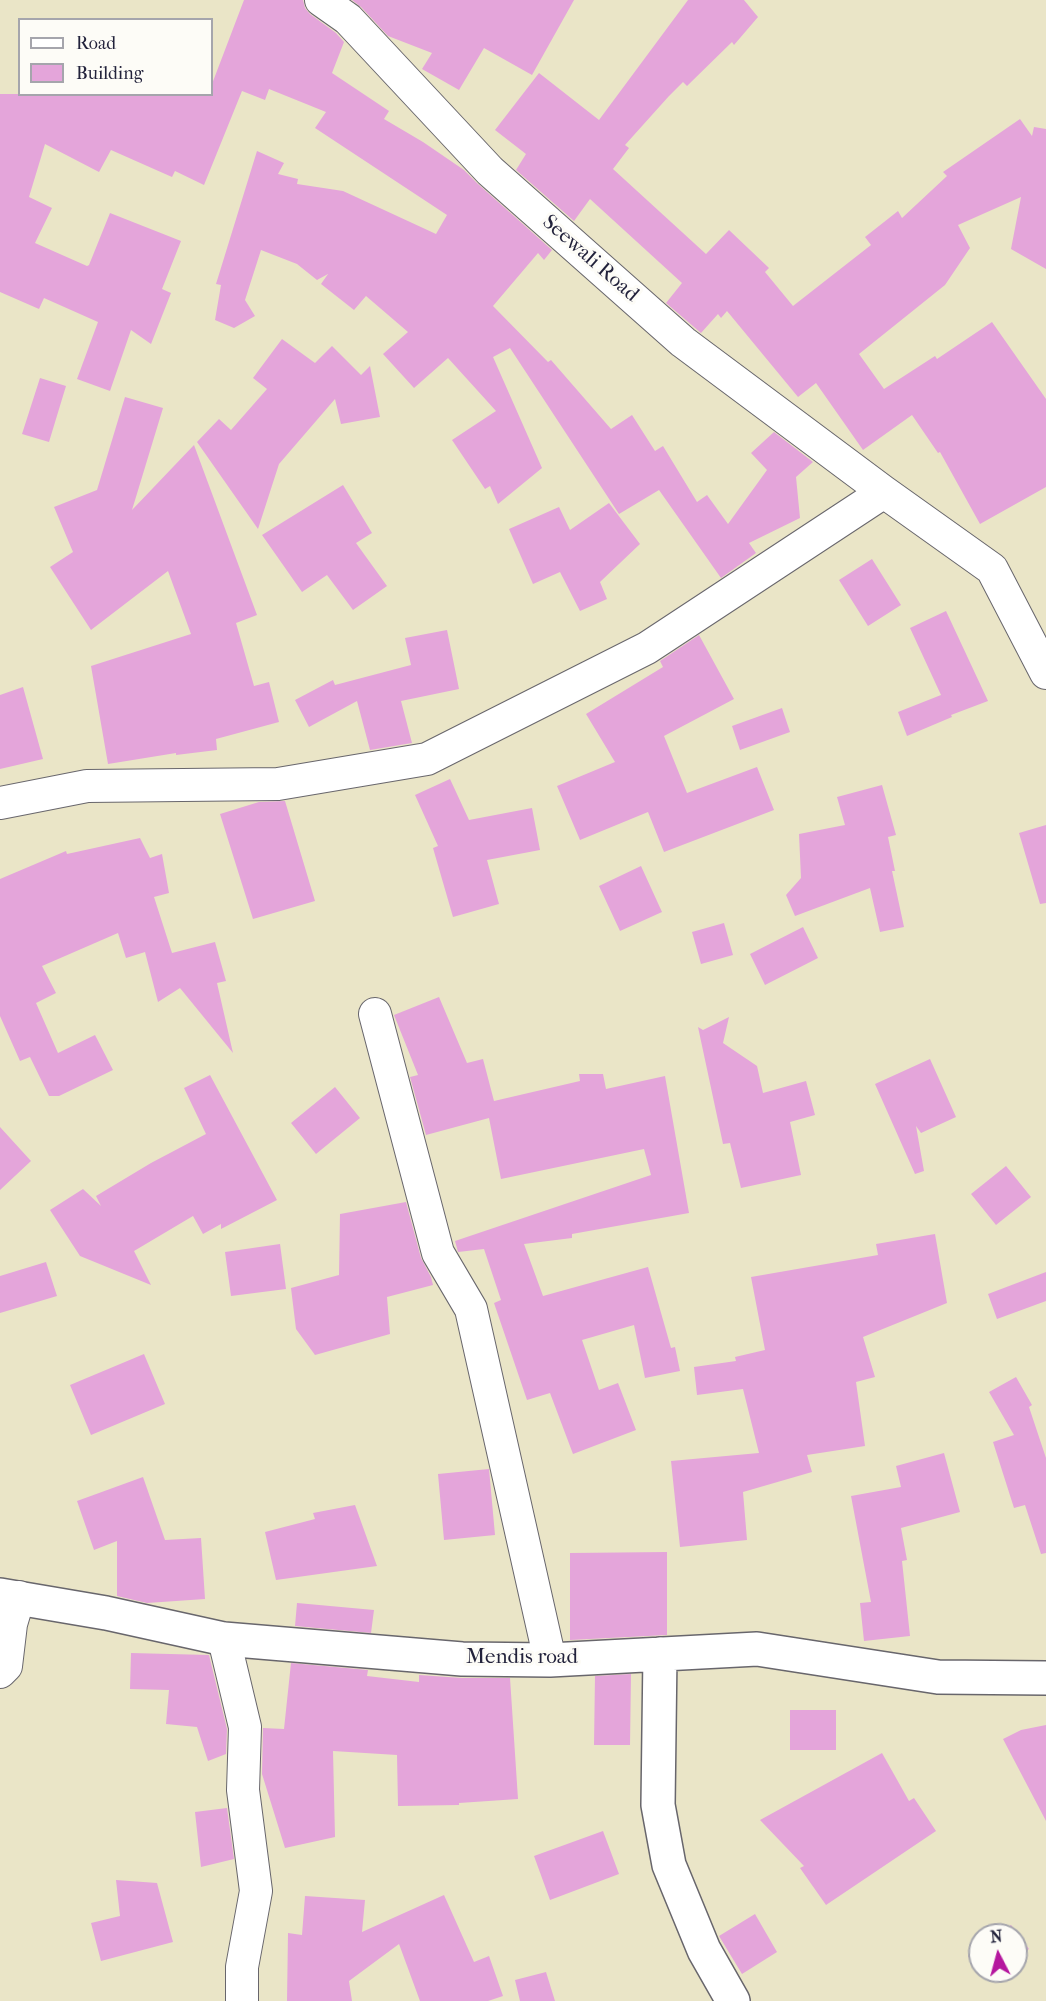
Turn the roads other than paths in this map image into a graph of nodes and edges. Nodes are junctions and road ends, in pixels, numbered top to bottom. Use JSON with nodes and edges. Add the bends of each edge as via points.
{"nodes":[{"id":1,"x":321,"y":0,"type":"edge"},
{"id":2,"x":884,"y":492,"type":"junction"},
{"id":3,"x":1046,"y":673,"type":"edge"},
{"id":4,"x":0,"y":802,"type":"edge"},
{"id":5,"x":375,"y":1014,"type":"dead end"},
{"id":6,"x":9,"y":1596,"type":"edge"},
{"id":7,"x":224,"y":1639,"type":"junction"},
{"id":8,"x":660,"y":1654,"type":"junction"},
{"id":9,"x":549,"y":1660,"type":"junction"},
{"id":10,"x":0,"y":1672,"type":"edge"},
{"id":11,"x":1046,"y":1678,"type":"edge"},
{"id":12,"x":242,"y":2001,"type":"edge"},
{"id":13,"x":733,"y":2001,"type":"edge"}],
"edges":[{"from":1,"to":2,"type":"street","name":"Seewali Road","via":[[348,19],[489,171],[683,342]]},
{"from":2,"to":3,"type":"street","name":"Seewali Road","via":[[992,569]]},
{"from":2,"to":4,"type":"street","via":[[647,648],[427,759],[278,784],[87,786]]},
{"from":5,"to":9,"type":"street","via":[[438,1253],[471,1309]]},
{"from":6,"to":7,"type":"street","name":"Mendis road"},
{"from":6,"to":10,"type":"street","via":[[11,1624],[6,1666]]},
{"from":7,"to":9,"type":"street","name":"Mendis road","via":[[462,1659]]},
{"from":7,"to":12,"type":"street","via":[[244,1727],[243,1790],[256,1891],[242,1967]]},
{"from":8,"to":9,"type":"street","name":"Mendis road"},
{"from":8,"to":11,"type":"street","name":"Mendis road","via":[[757,1649],[938,1677]]},
{"from":8,"to":13,"type":"street","via":[[658,1805],[669,1865],[704,1950]]}]}
